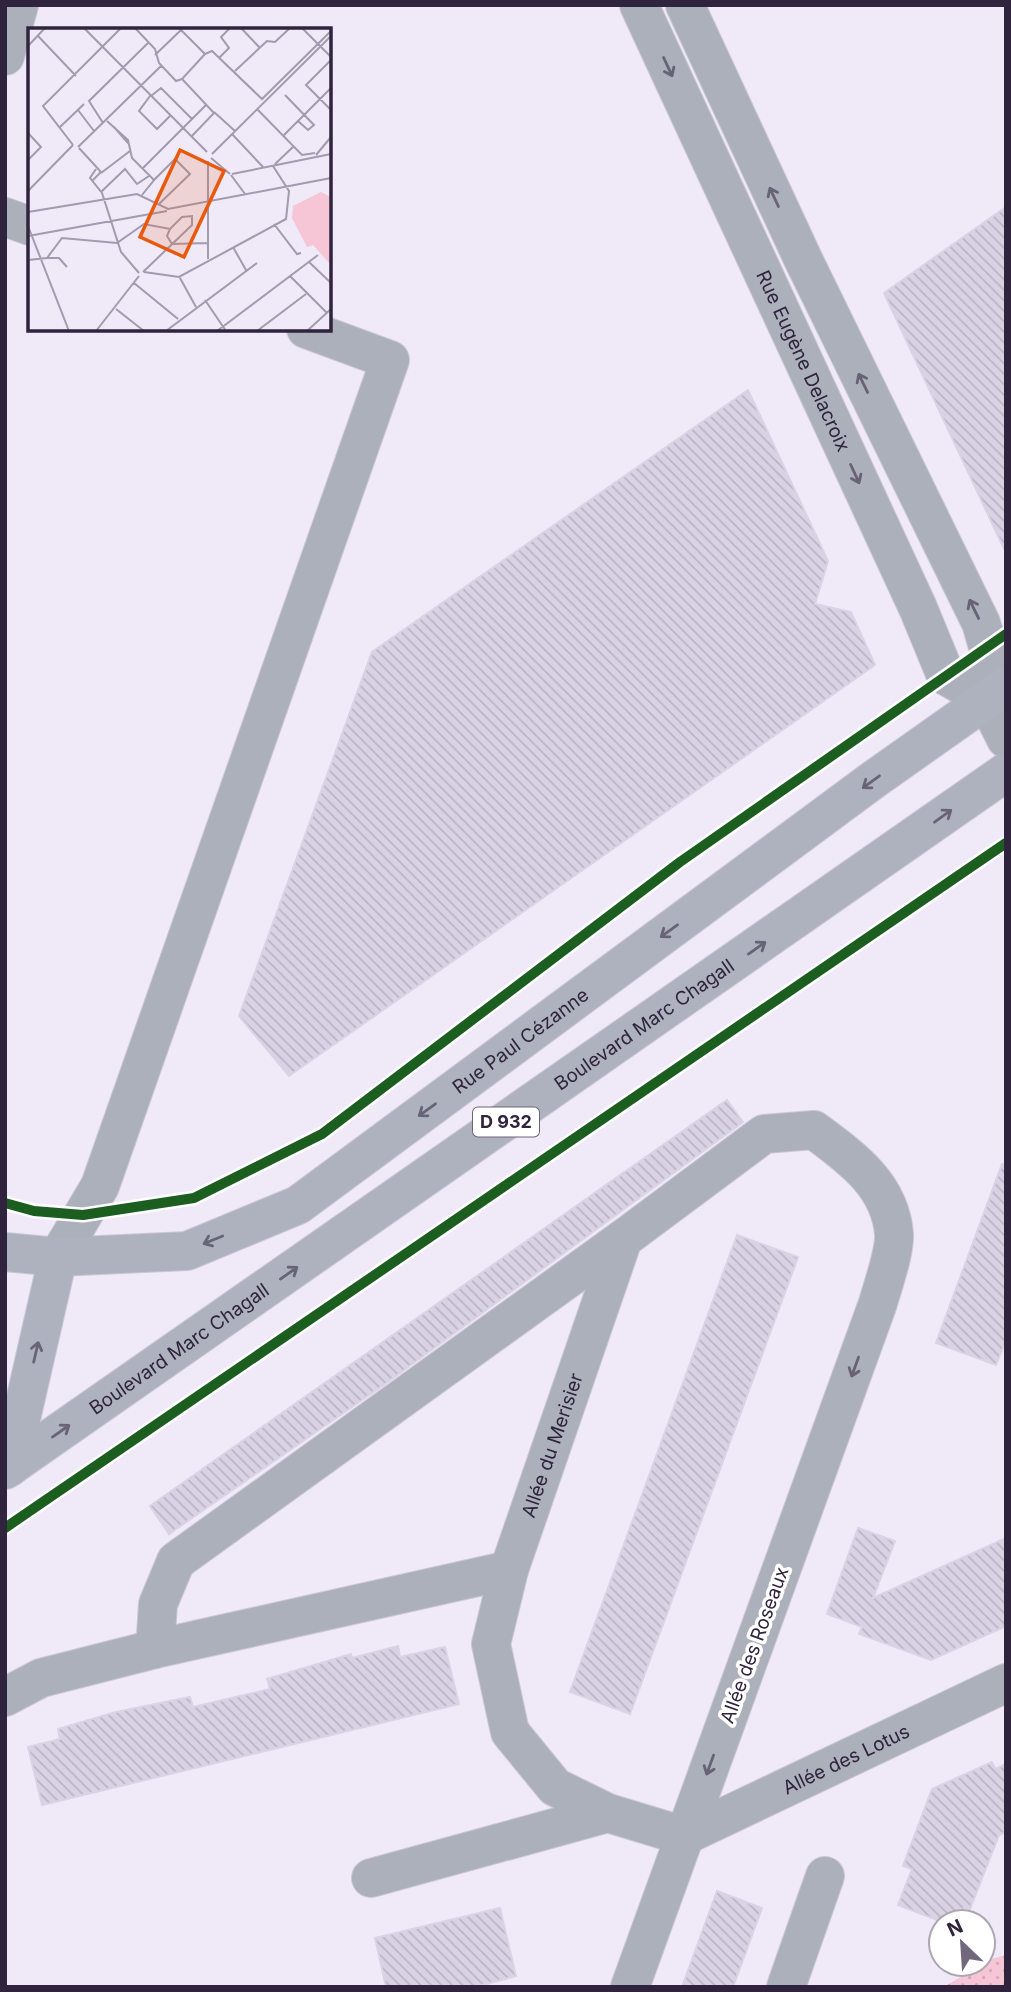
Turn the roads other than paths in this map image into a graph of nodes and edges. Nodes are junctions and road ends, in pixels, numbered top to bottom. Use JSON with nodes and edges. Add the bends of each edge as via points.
{"nodes":[{"id":1,"x":19,"y":5,"type":"edge"},
{"id":2,"x":639,"y":5,"type":"edge"},
{"id":3,"x":685,"y":5,"type":"edge"},
{"id":4,"x":5,"y":56,"type":"edge"},
{"id":5,"x":5,"y":217,"type":"edge"},
{"id":6,"x":28,"y":225,"type":"edge"},
{"id":7,"x":311,"y":331,"type":"edge"},
{"id":8,"x":996,"y":692,"type":"edge"},
{"id":9,"x":1006,"y":739,"type":"edge"},
{"id":10,"x":1006,"y":772,"type":"edge"},
{"id":11,"x":623,"y":1240,"type":"junction"},
{"id":12,"x":5,"y":1252,"type":"edge"},
{"id":13,"x":58,"y":1257,"type":"junction"},
{"id":14,"x":8,"y":1468,"type":"edge"},
{"id":15,"x":509,"y":1570,"type":"junction"},
{"id":16,"x":155,"y":1649,"type":"junction"},
{"id":17,"x":1006,"y":1683,"type":"edge"},
{"id":18,"x":5,"y":1697,"type":"edge"},
{"id":19,"x":608,"y":1813,"type":"junction"},
{"id":20,"x":684,"y":1836,"type":"junction"},
{"id":21,"x":825,"y":1876,"type":"dead end"},
{"id":22,"x":371,"y":1878,"type":"dead end"},
{"id":23,"x":630,"y":1987,"type":"edge"},
{"id":24,"x":786,"y":1987,"type":"edge"}],
"edges":[{"from":1,"to":4,"type":"street"},
{"from":2,"to":8,"type":"street","name":"Rue Eugène Delacroix","one_way":true,"via":[[946,676]]},
{"from":8,"to":3,"type":"street","name":"Rue Eugène Delacroix","one_way":true,"via":[[981,623]]},
{"from":5,"to":6,"type":"street"},
{"from":7,"to":13,"type":"street","via":[[390,360],[100,1186]]},
{"from":8,"to":9,"type":"street","name":"Rue Eugène Delacroix"},
{"from":8,"to":13,"type":"main road","name":"Rue Paul Cézanne","number":"D 932","one_way":true,"via":[[298,1205],[187,1251]]},
{"from":14,"to":10,"type":"main road","name":"Boulevard Marc Chagall","number":"D 932","one_way":true},
{"from":11,"to":15,"type":"street","name":"Allée du Merisier"},
{"from":11,"to":16,"type":"street","via":[[176,1561],[158,1604]]},
{"from":11,"to":20,"type":"street","name":"Allée des Roseaux","one_way":true,"via":[[764,1134],[814,1130],[857,1161],[883,1194],[894,1235],[878,1303]]},
{"from":12,"to":13,"type":"main road","name":"Rue Paul Cézanne","number":"D 932"},
{"from":14,"to":13,"type":"main road","one_way":true},
{"from":15,"to":16,"type":"street"},
{"from":15,"to":19,"type":"street","name":"Allée du Merisier","via":[[491,1644],[510,1732],[555,1787]]},
{"from":16,"to":18,"type":"street","via":[[41,1678]]},
{"from":17,"to":20,"type":"street","name":"Allée des Lotus"},
{"from":19,"to":20,"type":"street","name":"Allée du Merisier"},
{"from":19,"to":22,"type":"street"},
{"from":20,"to":23,"type":"street","name":"Allée des Roseaux"},
{"from":21,"to":24,"type":"street"}]}
